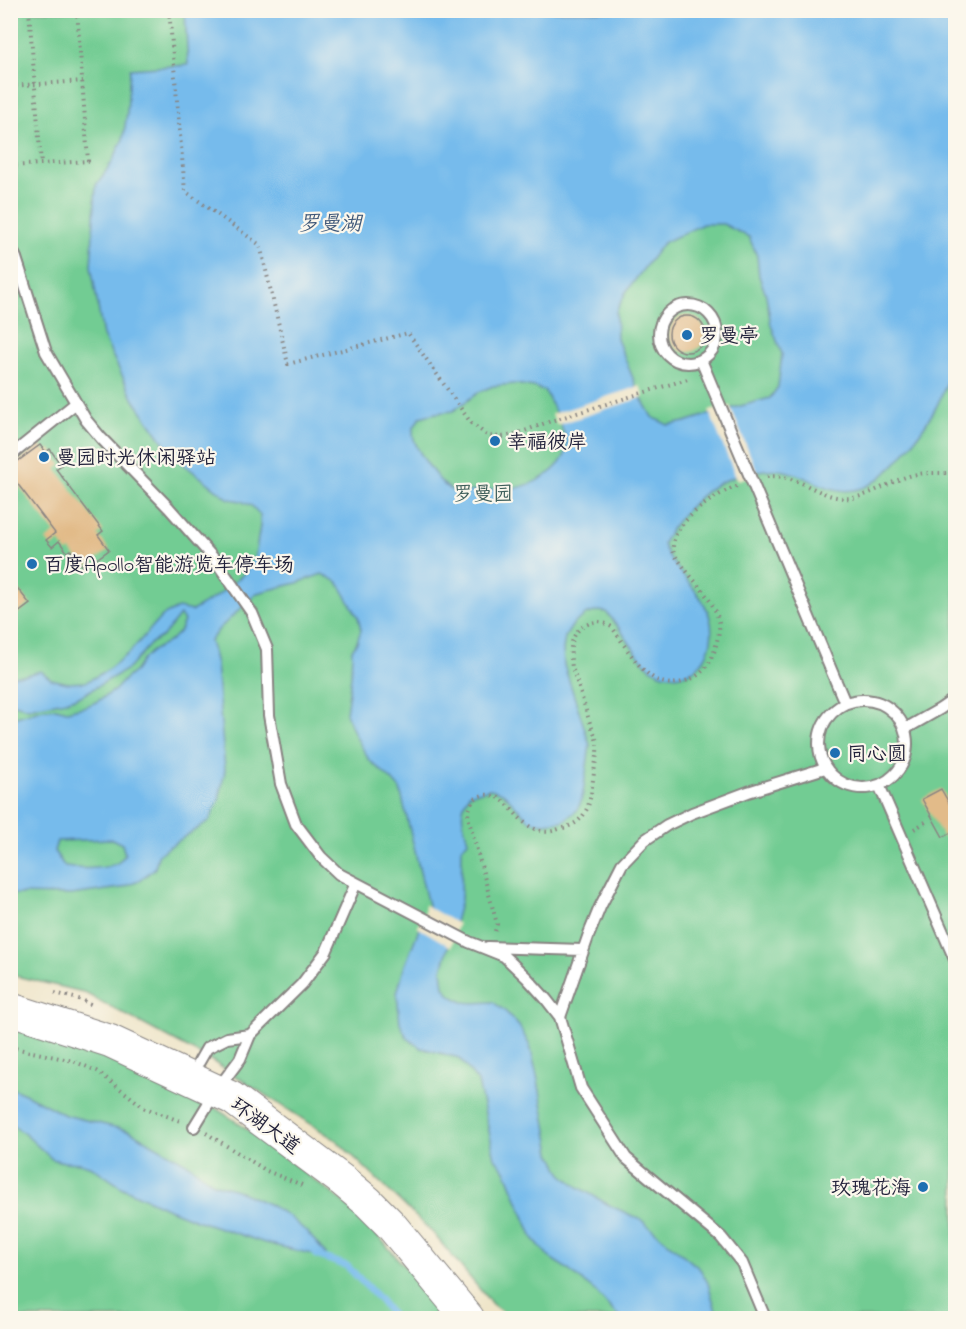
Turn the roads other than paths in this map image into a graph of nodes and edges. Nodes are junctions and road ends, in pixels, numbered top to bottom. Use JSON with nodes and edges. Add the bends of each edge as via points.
{"nodes":[{"id":1,"x":10,"y":246,"type":"edge"},
{"id":2,"x":701,"y":360,"type":"junction"},
{"id":3,"x":76,"y":403,"type":"junction"},
{"id":4,"x":10,"y":456,"type":"edge"},
{"id":5,"x":956,"y":698,"type":"edge"},
{"id":6,"x":845,"y":703,"type":"junction"},
{"id":7,"x":905,"y":729,"type":"junction"},
{"id":8,"x":825,"y":768,"type":"junction"},
{"id":9,"x":879,"y":785,"type":"junction"},
{"id":10,"x":356,"y":883,"type":"junction"},
{"id":11,"x":481,"y":947,"type":"junction"},
{"id":12,"x":583,"y":950,"type":"junction"},
{"id":13,"x":956,"y":962,"type":"edge"},
{"id":14,"x":10,"y":1009,"type":"edge"},
{"id":15,"x":560,"y":1017,"type":"junction"},
{"id":16,"x":250,"y":1035,"type":"junction"},
{"id":17,"x":199,"y":1062,"type":"dead end"},
{"id":18,"x":216,"y":1091,"type":"junction"},
{"id":19,"x":194,"y":1127,"type":"road end"},
{"id":20,"x":468,"y":1318,"type":"edge"},
{"id":21,"x":765,"y":1318,"type":"edge"}],
"edges":[{"from":1,"to":3,"type":"lane","via":[[46,352]]},
{"from":2,"to":2,"type":"lane","via":[[715,346],[717,326],[705,310],[696,306],[676,307],[662,320],[658,338],[661,347],[683,363]]},
{"from":2,"to":6,"type":"lane"},
{"from":3,"to":4,"type":"lane"},
{"from":3,"to":10,"type":"lane","via":[[101,438],[215,560],[252,613],[267,649],[269,715],[281,784],[296,824],[321,857]]},
{"from":5,"to":7,"type":"lane"},
{"from":6,"to":7,"type":"lane","via":[[859,699],[886,705]]},
{"from":6,"to":8,"type":"lane","via":[[832,711],[823,724],[819,738]]},
{"from":7,"to":9,"type":"lane","via":[[907,754],[901,767]]},
{"from":8,"to":9,"type":"lane","via":[[849,786]]},
{"from":8,"to":12,"type":"lane","via":[[692,813],[645,840],[622,864]]},
{"from":9,"to":13,"type":"lane"},
{"from":10,"to":11,"type":"lane"},
{"from":10,"to":16,"type":"lane","via":[[326,952],[302,984]]},
{"from":11,"to":12,"type":"lane"},
{"from":11,"to":15,"type":"lane","via":[[504,956]]},
{"from":12,"to":15,"type":"lane"},
{"from":14,"to":18,"type":"street","name":"环湖大道","via":[[110,1041]]},
{"from":15,"to":21,"type":"lane","via":[[581,1088],[626,1158],[721,1237],[742,1263]]},
{"from":16,"to":17,"type":"lane","via":[[227,1038],[207,1048]]},
{"from":16,"to":18,"type":"lane","via":[[240,1059]]},
{"from":18,"to":19,"type":"lane"},
{"from":18,"to":20,"type":"street","name":"环湖大道","via":[[232,1098],[368,1202]]}]}
